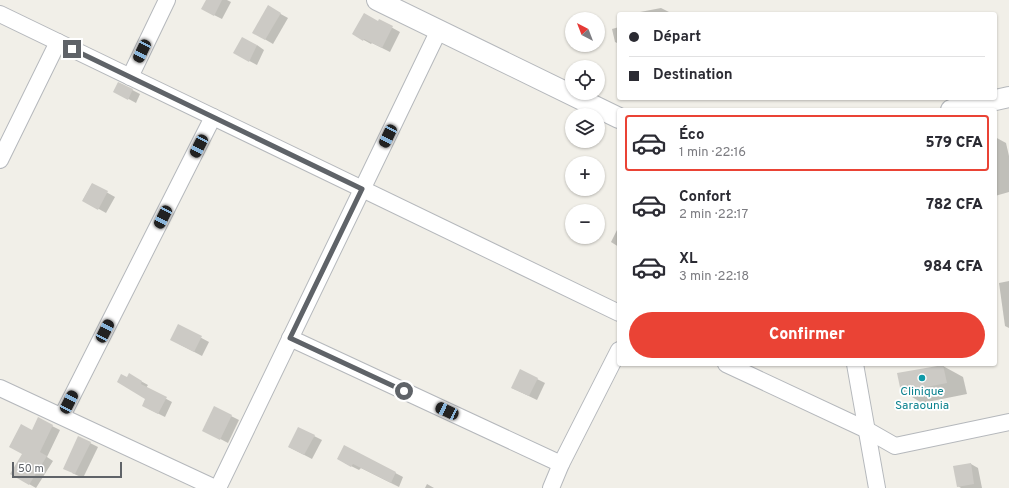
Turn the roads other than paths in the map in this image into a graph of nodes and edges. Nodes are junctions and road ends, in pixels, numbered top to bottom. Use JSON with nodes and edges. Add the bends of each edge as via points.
{"nodes":[{"id":1,"x":167,"y":0,"type":"edge"},
{"id":2,"x":377,"y":0,"type":"edge"},
{"id":3,"x":0,"y":14,"type":"edge"},
{"id":4,"x":439,"y":30,"type":"junction"},
{"id":5,"x":58,"y":42,"type":"junction"},
{"id":6,"x":130,"y":77,"type":"junction"},
{"id":7,"x":1009,"y":97,"type":"edge"},
{"id":8,"x":996,"y":100,"type":"edge"},
{"id":9,"x":997,"y":100,"type":"edge"},
{"id":10,"x":961,"y":108,"type":"edge"},
{"id":11,"x":214,"y":117,"type":"junction"},
{"id":12,"x":617,"y":117,"type":"edge"},
{"id":13,"x":0,"y":160,"type":"edge"},
{"id":14,"x":362,"y":189,"type":"junction"},
{"id":15,"x":617,"y":312,"type":"edge"},
{"id":16,"x":290,"y":338,"type":"junction"},
{"id":17,"x":617,"y":354,"type":"edge"},
{"id":18,"x":730,"y":366,"type":"edge"},
{"id":19,"x":855,"y":366,"type":"edge"},
{"id":20,"x":0,"y":388,"type":"edge"},
{"id":21,"x":62,"y":416,"type":"junction"},
{"id":22,"x":1009,"y":422,"type":"edge"},
{"id":23,"x":867,"y":430,"type":"junction"},
{"id":24,"x":561,"y":464,"type":"junction"},
{"id":25,"x":215,"y":488,"type":"edge"},
{"id":26,"x":218,"y":488,"type":"edge"},
{"id":27,"x":551,"y":488,"type":"edge"},
{"id":28,"x":877,"y":488,"type":"edge"}],
"edges":[{"from":1,"to":6,"type":"street"},
{"from":2,"to":4,"type":"street"},
{"from":3,"to":5,"type":"street"},
{"from":4,"to":12,"type":"street"},
{"from":4,"to":14,"type":"street"},
{"from":5,"to":6,"type":"street"},
{"from":5,"to":13,"type":"street"},
{"from":6,"to":11,"type":"street"},
{"from":7,"to":9,"type":"street"},
{"from":8,"to":10,"type":"street"},
{"from":11,"to":14,"type":"street"},
{"from":11,"to":21,"type":"street"},
{"from":14,"to":15,"type":"street"},
{"from":14,"to":16,"type":"street"},
{"from":16,"to":24,"type":"street"},
{"from":16,"to":26,"type":"street"},
{"from":17,"to":24,"type":"street"},
{"from":18,"to":23,"type":"street"},
{"from":19,"to":23,"type":"street"},
{"from":20,"to":21,"type":"street"},
{"from":21,"to":25,"type":"street"},
{"from":22,"to":23,"type":"street","via":[[895,446]]},
{"from":23,"to":28,"type":"street"},
{"from":24,"to":27,"type":"street"}]}
